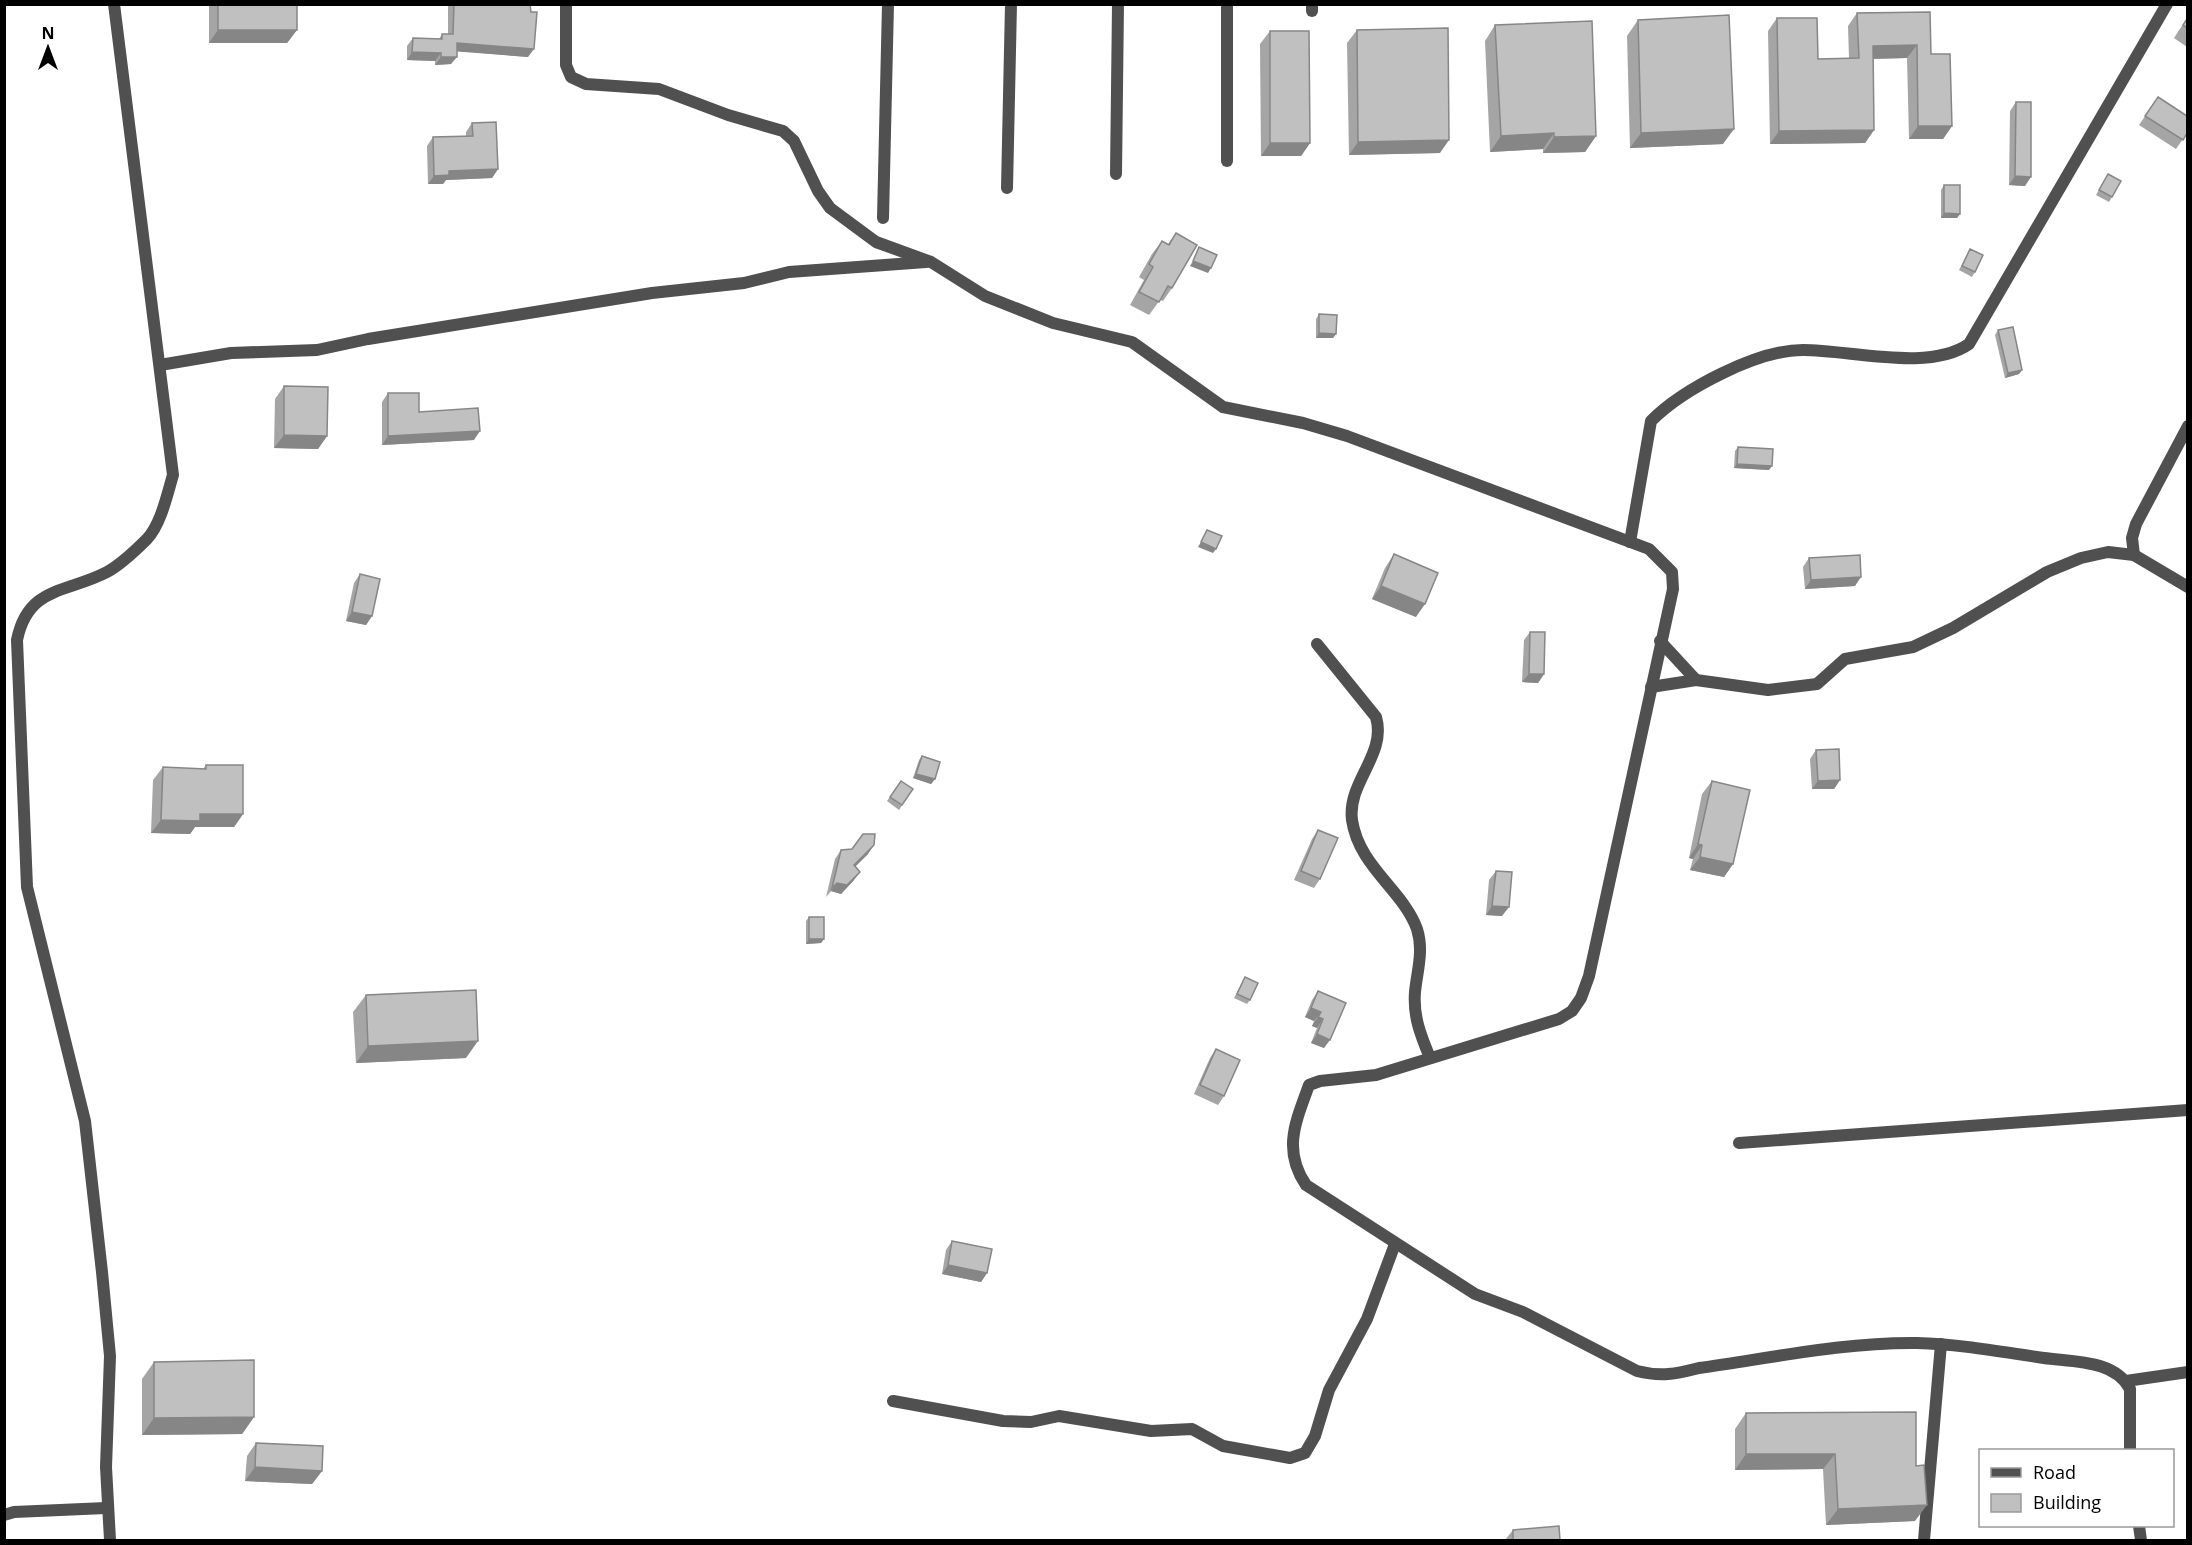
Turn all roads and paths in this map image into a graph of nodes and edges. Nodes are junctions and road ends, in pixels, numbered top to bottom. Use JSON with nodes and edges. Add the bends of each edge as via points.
{"nodes":[{"id":1,"x":114,"y":4,"type":"edge"},
{"id":2,"x":566,"y":4,"type":"edge"},
{"id":3,"x":888,"y":4,"type":"edge"},
{"id":4,"x":1011,"y":4,"type":"edge"},
{"id":5,"x":1118,"y":4,"type":"edge"},
{"id":6,"x":1227,"y":4,"type":"edge"},
{"id":7,"x":2167,"y":4,"type":"edge"},
{"id":8,"x":1227,"y":161,"type":"dead end"},
{"id":9,"x":1116,"y":174,"type":"dead end"},
{"id":10,"x":1007,"y":188,"type":"dead end"},
{"id":11,"x":883,"y":218,"type":"dead end"},
{"id":12,"x":930,"y":262,"type":"junction"},
{"id":13,"x":160,"y":365,"type":"junction"},
{"id":14,"x":2187,"y":426,"type":"edge"},
{"id":15,"x":1630,"y":542,"type":"junction"},
{"id":16,"x":2134,"y":555,"type":"junction"},
{"id":17,"x":2187,"y":587,"type":"edge"},
{"id":18,"x":1660,"y":641,"type":"junction"},
{"id":19,"x":1317,"y":644,"type":"dead end"},
{"id":20,"x":1696,"y":680,"type":"junction"},
{"id":21,"x":1651,"y":687,"type":"junction"},
{"id":22,"x":1430,"y":1058,"type":"junction"},
{"id":23,"x":2187,"y":1110,"type":"edge"},
{"id":24,"x":1739,"y":1143,"type":"dead end"},
{"id":25,"x":1395,"y":1244,"type":"junction"},
{"id":26,"x":1941,"y":1344,"type":"junction"},
{"id":27,"x":2187,"y":1372,"type":"edge"},
{"id":28,"x":2126,"y":1381,"type":"junction"},
{"id":29,"x":893,"y":1401,"type":"dead end"},
{"id":30,"x":2130,"y":1449,"type":"edge"},
{"id":31,"x":106,"y":1508,"type":"junction"},
{"id":32,"x":4,"y":1515,"type":"edge"},
{"id":33,"x":110,"y":1540,"type":"edge"},
{"id":34,"x":1924,"y":1540,"type":"edge"}],
"edges":[{"from":1,"to":13,"type":"street"},
{"from":2,"to":12,"type":"street","via":[[566,65],[571,77],[586,84],[659,89],[783,131],[794,141],[830,208],[876,242]]},
{"from":3,"to":11,"type":"street"},
{"from":4,"to":10,"type":"street"},
{"from":5,"to":9,"type":"street"},
{"from":6,"to":8,"type":"street"},
{"from":7,"to":15,"type":"street","via":[[1969,344],[1945,356],[1930,358],[1801,350],[1749,361],[1720,374],[1651,421]]},
{"from":12,"to":13,"type":"street","via":[[789,272],[744,283],[652,293],[317,350],[231,353]]},
{"from":12,"to":15,"type":"street","via":[[984,296],[1053,323],[1132,342],[1223,407],[1347,436]]},
{"from":13,"to":31,"type":"street","via":[[173,475],[163,509],[148,538],[108,572],[47,595],[21,619],[17,640],[27,887],[84,1121],[102,1272],[110,1356]]},
{"from":14,"to":16,"type":"street","via":[[2136,524],[2132,538]]},
{"from":15,"to":18,"type":"street","via":[[1649,549],[1672,572],[1673,589]]},
{"from":16,"to":17,"type":"street"},
{"from":16,"to":20,"type":"street","via":[[2108,552],[2081,558],[2047,572],[1953,628],[1913,646],[1845,659],[1817,684],[1768,690]]},
{"from":18,"to":20,"type":"street"},
{"from":18,"to":21,"type":"street"},
{"from":19,"to":22,"type":"street","via":[[1376,717],[1380,730],[1353,798],[1352,821],[1370,865],[1417,929],[1421,953],[1415,993],[1416,1022]]},
{"from":20,"to":21,"type":"street"},
{"from":21,"to":22,"type":"street","via":[[1581,998],[1572,1011],[1559,1019]]},
{"from":22,"to":25,"type":"street","via":[[1376,1075],[1315,1082],[1309,1086],[1294,1132],[1296,1170],[1305,1185]]},
{"from":23,"to":24,"type":"street"},
{"from":25,"to":26,"type":"street","via":[[1475,1294],[1523,1312],[1637,1371],[1656,1376],[1878,1344]]},
{"from":25,"to":29,"type":"street","via":[[1367,1319],[1329,1390],[1315,1436],[1305,1453],[1290,1458],[1223,1446],[1192,1429],[1151,1431],[1073,1416],[1003,1421]]},
{"from":26,"to":28,"type":"street","via":[[2105,1367],[2118,1372]]},
{"from":26,"to":34,"type":"street"},
{"from":27,"to":28,"type":"street"},
{"from":28,"to":30,"type":"street","via":[[2130,1389]]},
{"from":31,"to":32,"type":"street"},
{"from":31,"to":33,"type":"street"}]}
